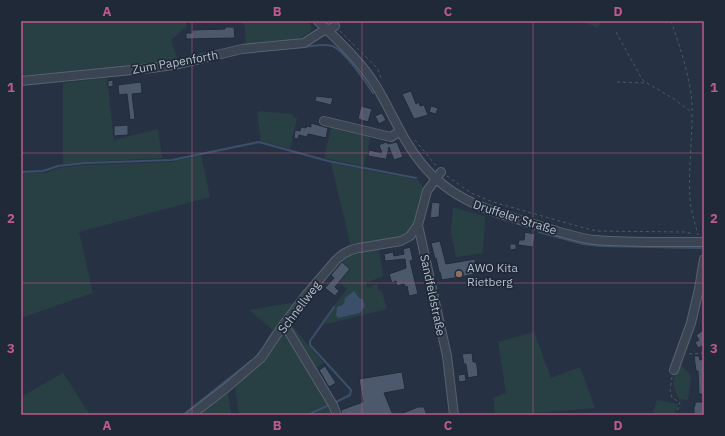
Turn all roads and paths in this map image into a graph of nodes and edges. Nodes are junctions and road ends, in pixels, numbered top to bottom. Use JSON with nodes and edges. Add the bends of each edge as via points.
{"nodes":[{"id":1,"x":318,"y":21,"type":"edge"},
{"id":2,"x":671,"y":21,"type":"edge"},
{"id":3,"x":335,"y":26,"type":"joint"},
{"id":4,"x":326,"y":29,"type":"junction"},
{"id":5,"x":616,"y":32,"type":"dead end"},
{"id":6,"x":21,"y":81,"type":"edge"},
{"id":7,"x":617,"y":82,"type":"dead end"},
{"id":8,"x":382,"y":83,"type":"dead end"},
{"id":9,"x":647,"y":83,"type":"junction"},
{"id":10,"x":691,"y":112,"type":"junction"},
{"id":11,"x":324,"y":121,"type":"dead end"},
{"id":12,"x":400,"y":131,"type":"junction"},
{"id":13,"x":414,"y":140,"type":"dead end"},
{"id":14,"x":441,"y":172,"type":"junction"},
{"id":15,"x":436,"y":179,"type":"junction"},
{"id":16,"x":418,"y":225,"type":"junction"},
{"id":17,"x":701,"y":239,"type":"edge"},
{"id":18,"x":704,"y":259,"type":"edge"},
{"id":19,"x":284,"y":324,"type":"junction"},
{"id":20,"x":704,"y":353,"type":"edge"},
{"id":21,"x":680,"y":354,"type":"junction"},
{"id":22,"x":674,"y":370,"type":"dead end"},
{"id":23,"x":671,"y":383,"type":"dead end"},
{"id":24,"x":191,"y":415,"type":"edge"},
{"id":25,"x":337,"y":415,"type":"edge"},
{"id":26,"x":454,"y":415,"type":"edge"},
{"id":27,"x":676,"y":415,"type":"edge"}],
"edges":[{"from":1,"to":4,"type":"street","name":"Druffeler Straße"},
{"from":2,"to":10,"type":"path","via":[[687,79]]},
{"from":3,"to":4,"type":"street","name":"Zum Papenforth"},
{"from":3,"to":8,"type":"path","via":[[377,68]]},
{"from":4,"to":6,"type":"street","name":"Zum Papenforth","via":[[304,43],[242,49],[169,66]]},
{"from":4,"to":12,"type":"street","name":"Druffeler Straße","via":[[362,66],[376,85]]},
{"from":5,"to":9,"type":"path","via":[[642,79]]},
{"from":7,"to":9,"type":"path"},
{"from":9,"to":10,"type":"path"},
{"from":10,"to":17,"type":"path","via":[[693,119],[690,198],[692,215]]},
{"from":11,"to":12,"type":"street","via":[[391,137]]},
{"from":12,"to":15,"type":"street","name":"Druffeler Straße","via":[[422,165]]},
{"from":13,"to":14,"type":"path"},
{"from":14,"to":15,"type":"street","name":"Sandfeldstraße"},
{"from":14,"to":17,"type":"path","via":[[471,193],[493,202],[584,228],[597,231],[686,232]]},
{"from":15,"to":16,"type":"street","name":"Sandfeldstraße","via":[[426,191]]},
{"from":15,"to":17,"type":"street","name":"Druffeler Straße","via":[[458,195],[492,212],[583,238],[617,242]]},
{"from":16,"to":19,"type":"street","name":"Schnellweg","via":[[410,236],[401,241],[359,248],[343,254]]},
{"from":16,"to":26,"type":"street","name":"Sandfeldstraße","via":[[447,356]]},
{"from":18,"to":21,"type":"street","via":[[699,289]]},
{"from":19,"to":24,"type":"street","name":"Schnellweg","via":[[261,358]]},
{"from":19,"to":25,"type":"street"},
{"from":20,"to":21,"type":"path"},
{"from":21,"to":22,"type":"street"},
{"from":23,"to":27,"type":"path","via":[[672,398],[680,402]]}]}
